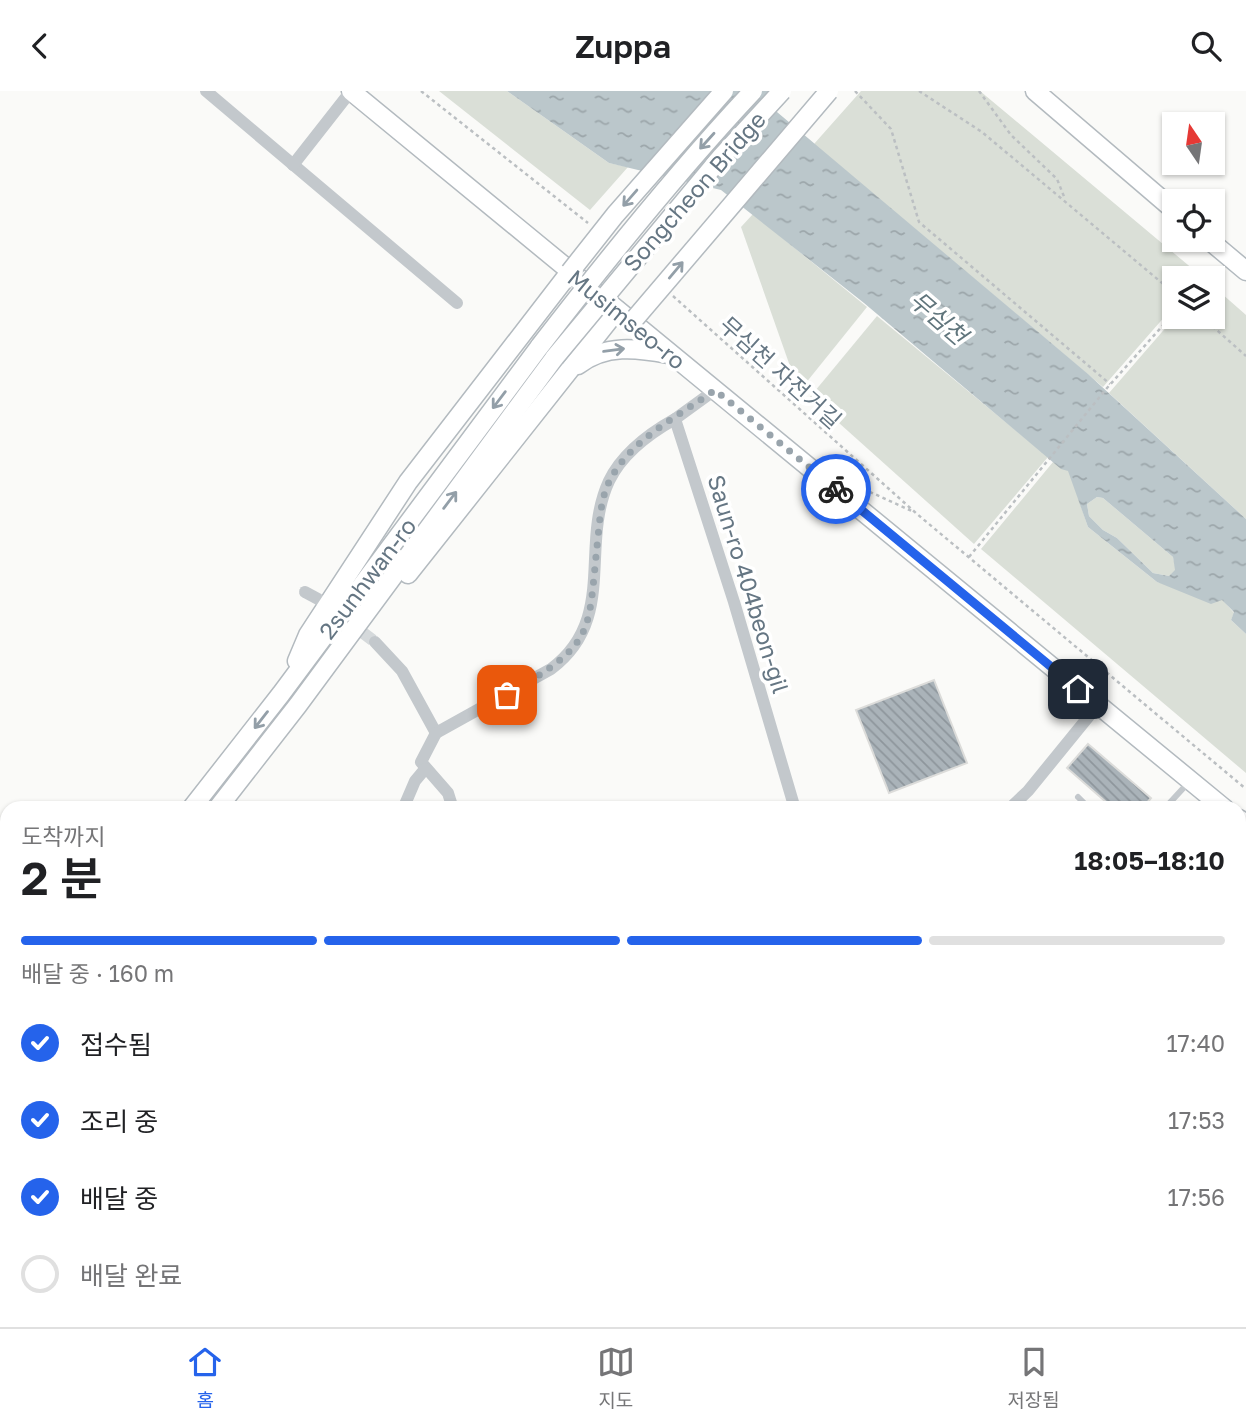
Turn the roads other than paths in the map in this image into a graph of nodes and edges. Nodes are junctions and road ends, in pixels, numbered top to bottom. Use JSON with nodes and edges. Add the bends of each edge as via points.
{"nodes":[{"id":1,"x":206,"y":91,"type":"edge"},
{"id":2,"x":351,"y":91,"type":"edge"},
{"id":3,"x":724,"y":91,"type":"edge"},
{"id":4,"x":753,"y":91,"type":"edge"},
{"id":5,"x":782,"y":91,"type":"edge"},
{"id":6,"x":830,"y":91,"type":"edge"},
{"id":7,"x":1035,"y":91,"type":"edge"},
{"id":8,"x":1041,"y":91,"type":"edge"},
{"id":9,"x":1054,"y":108,"type":"junction"},
{"id":10,"x":293,"y":165,"type":"junction"},
{"id":11,"x":1162,"y":200,"type":"edge"},
{"id":12,"x":1223,"y":252,"type":"edge"},
{"id":13,"x":1246,"y":271,"type":"edge"},
{"id":14,"x":570,"y":272,"type":"junction"},
{"id":15,"x":457,"y":303,"type":"dead end"},
{"id":16,"x":617,"y":310,"type":"junction"},
{"id":17,"x":632,"y":322,"type":"junction"},
{"id":18,"x":529,"y":327,"type":"junction"},
{"id":19,"x":540,"y":345,"type":"joint"},
{"id":20,"x":582,"y":353,"type":"junction"},
{"id":21,"x":671,"y":354,"type":"junction"},
{"id":22,"x":555,"y":357,"type":"joint"},
{"id":23,"x":565,"y":376,"type":"junction"},
{"id":24,"x":715,"y":390,"type":"junction"},
{"id":25,"x":675,"y":419,"type":"junction"},
{"id":26,"x":305,"y":591,"type":"dead end"},
{"id":27,"x":318,"y":599,"type":"dead end"},
{"id":28,"x":375,"y":642,"type":"tunnel mouth"},
{"id":29,"x":281,"y":694,"type":"junction"},
{"id":30,"x":1098,"y":705,"type":"junction"},
{"id":31,"x":436,"y":733,"type":"junction"},
{"id":32,"x":272,"y":738,"type":"junction"},
{"id":33,"x":425,"y":769,"type":"junction"},
{"id":34,"x":1189,"y":782,"type":"junction"},
{"id":35,"x":1078,"y":797,"type":"dead end"},
{"id":36,"x":197,"y":801,"type":"edge"},
{"id":37,"x":222,"y":801,"type":"edge"},
{"id":38,"x":406,"y":801,"type":"edge"},
{"id":39,"x":450,"y":801,"type":"edge"},
{"id":40,"x":793,"y":801,"type":"edge"},
{"id":41,"x":1017,"y":801,"type":"edge"},
{"id":42,"x":1082,"y":801,"type":"edge"},
{"id":43,"x":1171,"y":801,"type":"edge"},
{"id":44,"x":1210,"y":801,"type":"edge"}],
"edges":[{"from":1,"to":10,"type":"street"},
{"from":2,"to":10,"type":"street"},
{"from":2,"to":14,"type":"street","name":"Musimseo-ro"},
{"from":3,"to":14,"type":"street","one_way":true,"bridge":true},
{"from":4,"to":19,"type":"street","name":"Songcheon Bridge","one_way":true,"bridge":true,"via":[[646,212]]},
{"from":5,"to":22,"type":"street","name":"Songcheon Bridge","bridge":true},
{"from":17,"to":6,"type":"street","one_way":true,"bridge":true},
{"from":7,"to":9,"type":"street"},
{"from":8,"to":9,"type":"street"},
{"from":9,"to":11,"type":"street"},
{"from":10,"to":15,"type":"street"},
{"from":12,"to":13,"type":"street"},
{"from":14,"to":16,"type":"street","name":"Musimseo-ro"},
{"from":14,"to":18,"type":"street"},
{"from":16,"to":17,"type":"street","name":"Musimseo-ro"},
{"from":16,"to":20,"type":"street"},
{"from":17,"to":21,"type":"street","name":"Musimseo-ro"},
{"from":18,"to":20,"type":"street","via":[[551,319],[565,321],[579,335]]},
{"from":18,"to":29,"type":"street","via":[[408,481],[308,635]]},
{"from":19,"to":29,"type":"street","name":"2sunhwan-ro","one_way":true},
{"from":20,"to":23,"type":"street"},
{"from":23,"to":21,"type":"street","one_way":true,"via":[[585,360],[617,349]]},
{"from":21,"to":24,"type":"street","name":"Musimseo-ro"},
{"from":32,"to":22,"type":"street","name":"2sunhwan-ro","one_way":true},
{"from":23,"to":32,"type":"street","via":[[305,710]]},
{"from":24,"to":25,"type":"street"},
{"from":24,"to":30,"type":"street","name":"Musimseo-ro"},
{"from":25,"to":31,"type":"street","via":[[636,447],[609,482],[601,508],[591,610],[577,646],[551,669]]},
{"from":25,"to":40,"type":"street","name":"Saun-ro 404beon-gil"},
{"from":26,"to":27,"type":"street"},
{"from":28,"to":31,"type":"street","via":[[402,671]]},
{"from":29,"to":36,"type":"street","name":"2sunhwan-ro","one_way":true},
{"from":30,"to":34,"type":"street","name":"Musimseo-ro"},
{"from":30,"to":41,"type":"street"},
{"from":31,"to":33,"type":"street","via":[[421,762]]},
{"from":32,"to":37,"type":"street","name":"2sunhwan-ro"},
{"from":33,"to":38,"type":"street"},
{"from":33,"to":39,"type":"street"},
{"from":34,"to":43,"type":"lane"},
{"from":34,"to":44,"type":"street","name":"Musimseo-ro"},
{"from":35,"to":42,"type":"lane"}]}
